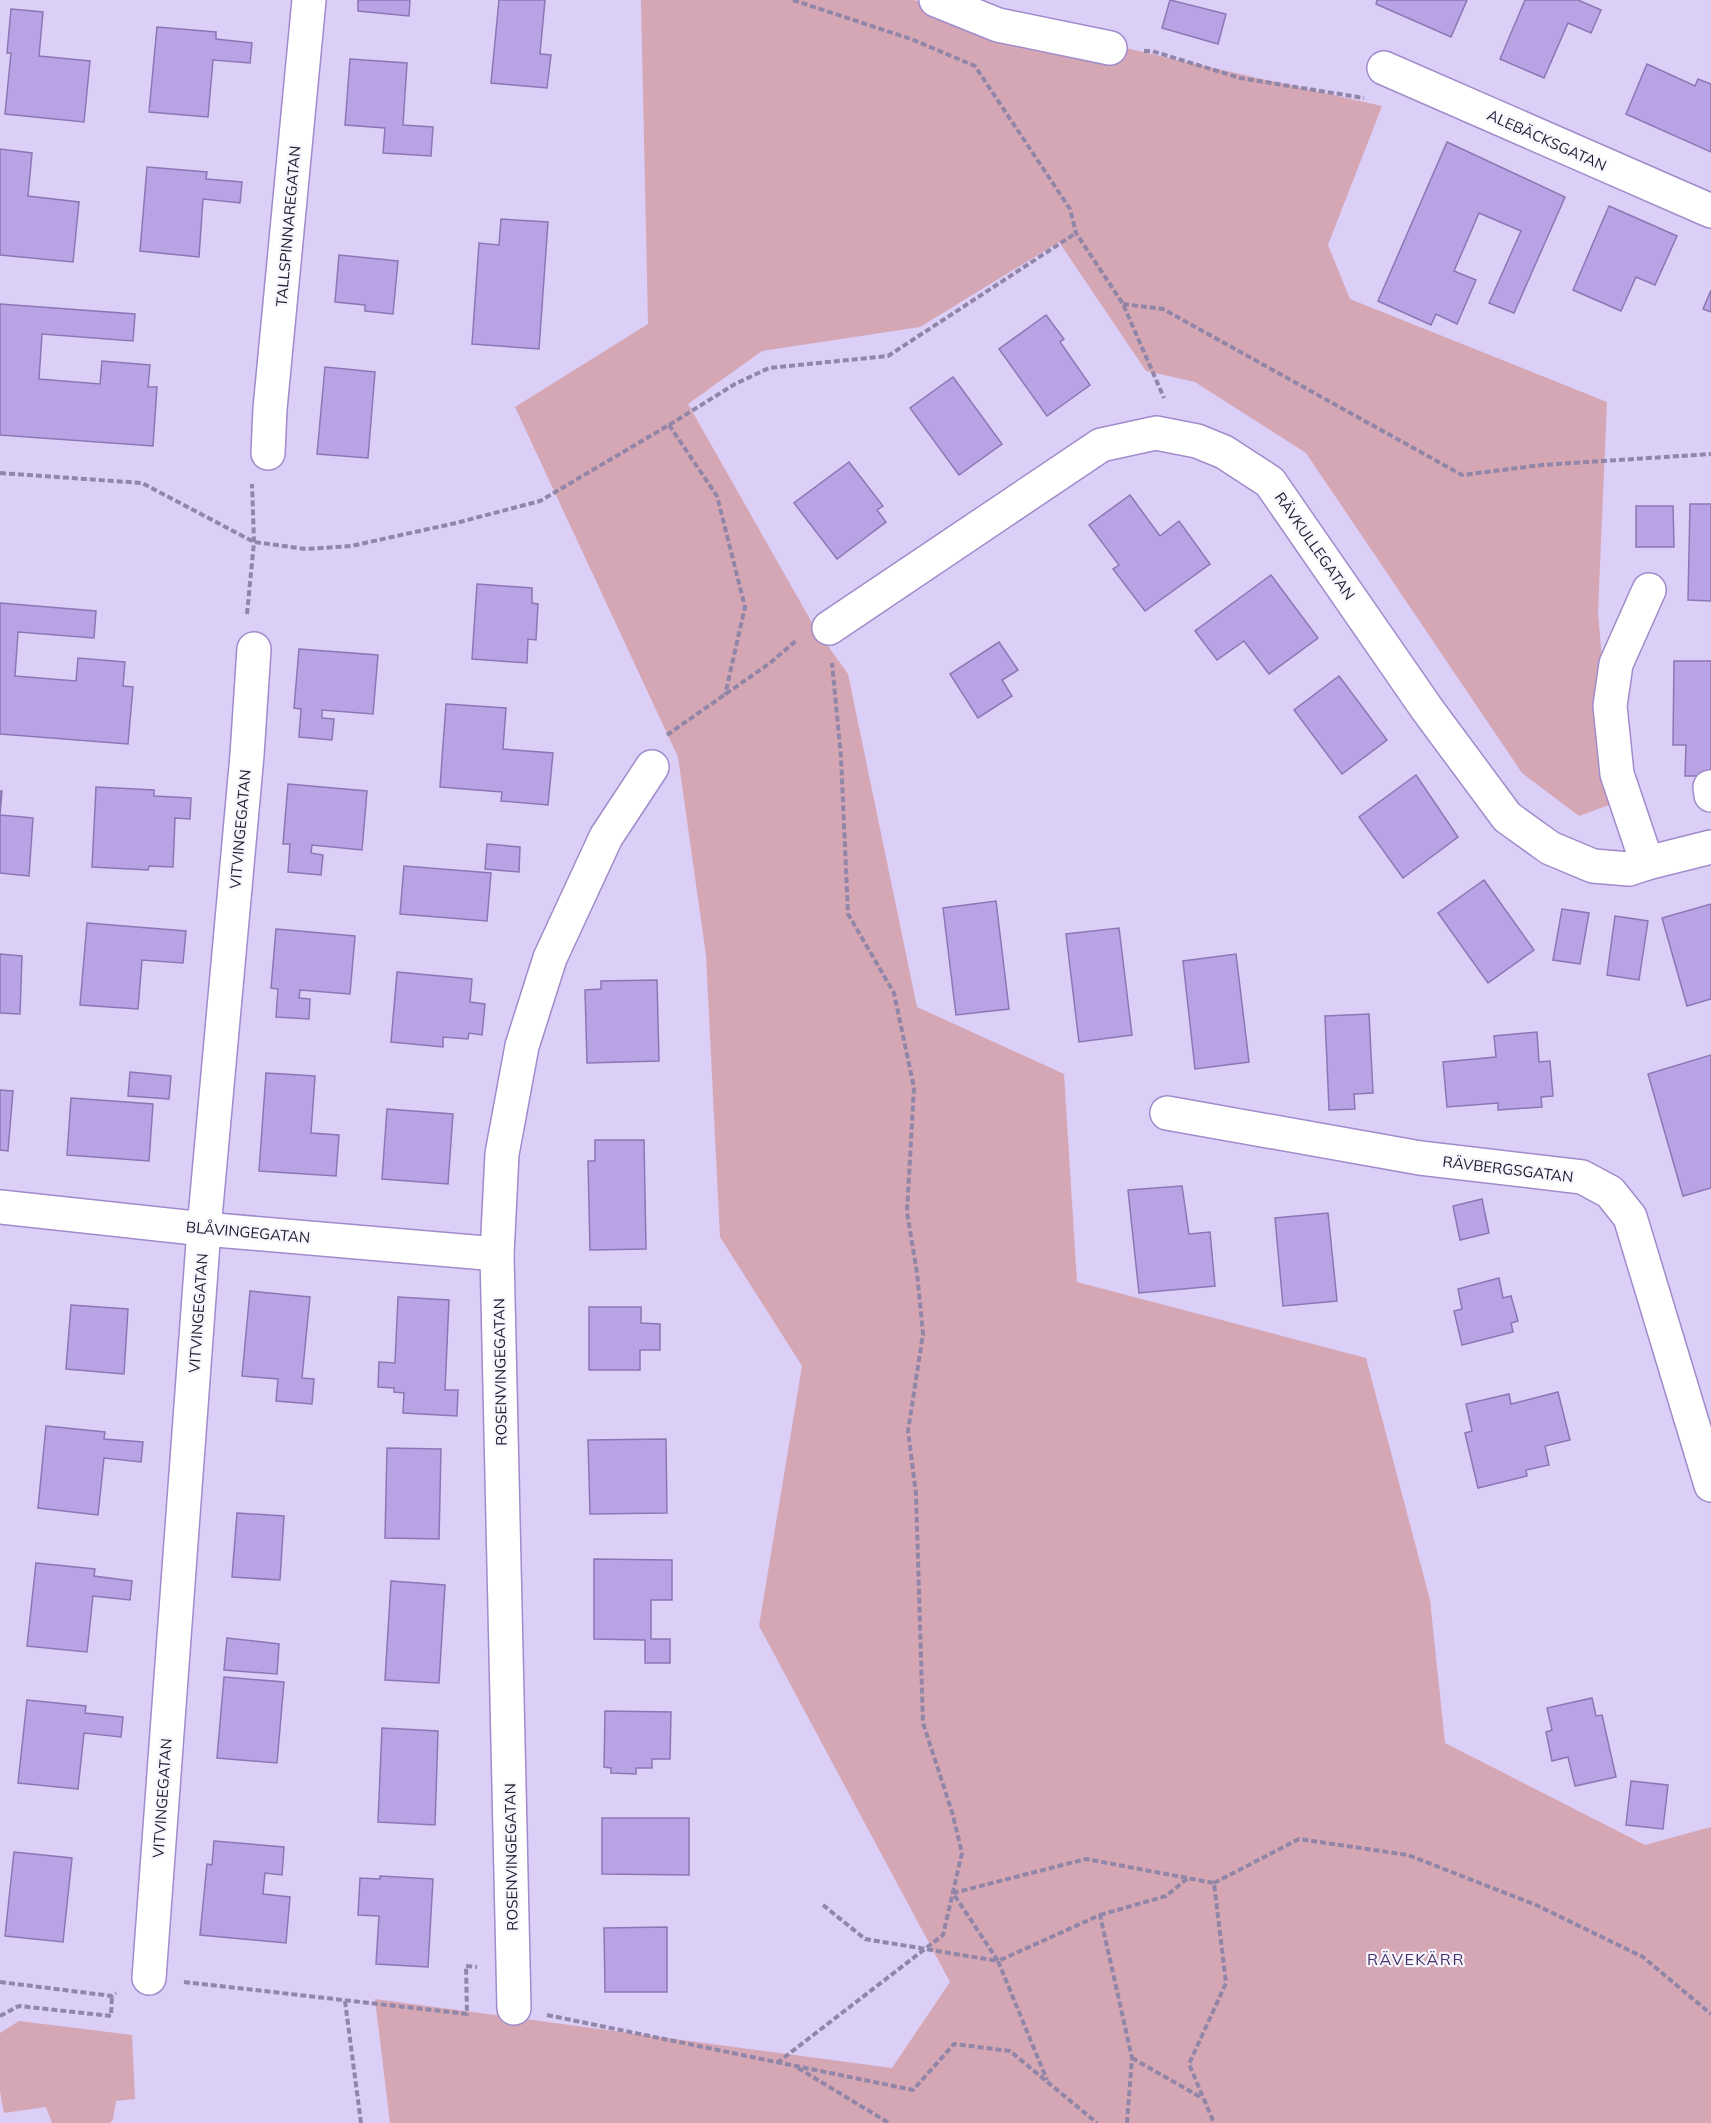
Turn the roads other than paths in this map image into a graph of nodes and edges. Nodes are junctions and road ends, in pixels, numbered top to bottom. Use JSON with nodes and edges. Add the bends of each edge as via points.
{"nodes":[{"id":1,"x":309,"y":0,"type":"edge"},
{"id":2,"x":936,"y":0,"type":"edge"},
{"id":3,"x":1110,"y":48,"type":"road end"},
{"id":4,"x":1384,"y":68,"type":"dead end"},
{"id":5,"x":1711,"y":211,"type":"edge"},
{"id":6,"x":260,"y":463,"type":"road end"},
{"id":7,"x":1649,"y":590,"type":"dead end"},
{"id":8,"x":829,"y":628,"type":"road end"},
{"id":9,"x":250,"y":634,"type":"road end"},
{"id":10,"x":652,"y":767,"type":"road end"},
{"id":11,"x":1711,"y":848,"type":"edge"},
{"id":12,"x":1647,"y":863,"type":"junction"},
{"id":13,"x":1167,"y":1113,"type":"dead end"},
{"id":14,"x":0,"y":1207,"type":"edge"},
{"id":15,"x":204,"y":1229,"type":"junction"},
{"id":16,"x":497,"y":1254,"type":"junction"},
{"id":17,"x":1711,"y":1485,"type":"edge"},
{"id":18,"x":149,"y":1978,"type":"road end"},
{"id":19,"x":514,"y":2008,"type":"road end"}],
"edges":[{"from":1,"to":6,"type":"street","name":"TALLSPINNAREGATAN","via":[[271,397]]},
{"from":2,"to":3,"type":"street","via":[[998,25]]},
{"from":4,"to":5,"type":"street","name":"ALEBÄCKSGATAN"},
{"from":7,"to":12,"type":"street","via":[[1616,664],[1610,706],[1617,774]]},
{"from":8,"to":12,"type":"street","name":"RÄVKULLEGATAN","via":[[1101,445],[1156,433],[1197,441],[1224,452],[1270,482],[1507,817],[1551,848],[1593,866],[1629,869]]},
{"from":9,"to":15,"type":"street","name":"VITVINGEGATAN","via":[[247,754]]},
{"from":10,"to":16,"type":"street","name":"ROSENVINGEGATAN","via":[[606,837],[550,958],[525,1035],[502,1154]]},
{"from":11,"to":12,"type":"street","name":"RÄVKULLEGATAN"},
{"from":13,"to":17,"type":"street","name":"RÄVBERGSGATAN","via":[[1420,1158],[1582,1178],[1610,1192],[1630,1217]]},
{"from":14,"to":15,"type":"street","name":"BLÅVINGEGATAN"},
{"from":15,"to":16,"type":"street","name":"BLÅVINGEGATAN"},
{"from":15,"to":18,"type":"street","name":"VITVINGEGATAN"},
{"from":16,"to":19,"type":"street","name":"ROSENVINGEGATAN"}]}
